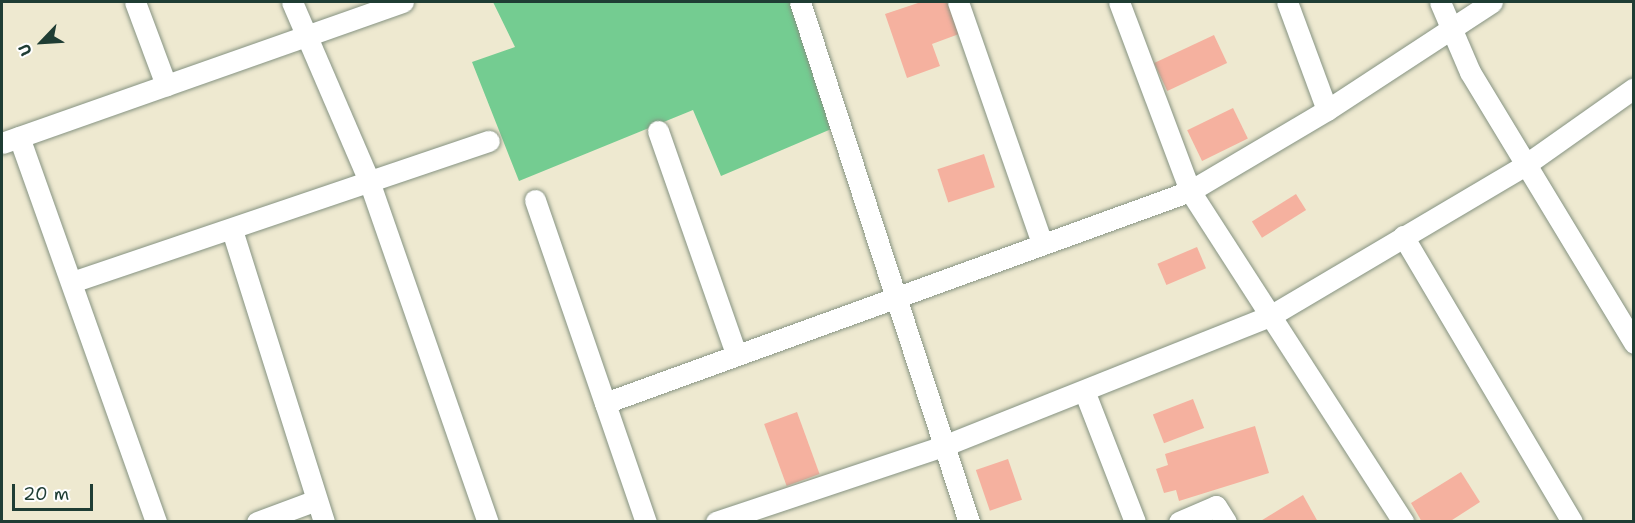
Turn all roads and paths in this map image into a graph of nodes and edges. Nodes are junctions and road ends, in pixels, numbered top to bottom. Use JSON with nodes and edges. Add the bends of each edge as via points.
{"nodes":[{"id":1,"x":135,"y":2,"type":"edge"},
{"id":2,"x":292,"y":2,"type":"edge"},
{"id":3,"x":403,"y":2,"type":"edge"},
{"id":4,"x":800,"y":2,"type":"edge"},
{"id":5,"x":957,"y":2,"type":"edge"},
{"id":6,"x":1119,"y":2,"type":"edge"},
{"id":7,"x":1287,"y":2,"type":"edge"},
{"id":8,"x":1440,"y":2,"type":"edge"},
{"id":9,"x":1492,"y":2,"type":"edge"},
{"id":10,"x":1449,"y":30,"type":"junction"},
{"id":11,"x":303,"y":34,"type":"junction"},
{"id":12,"x":166,"y":85,"type":"junction"},
{"id":13,"x":1634,"y":88,"type":"edge"},
{"id":14,"x":1327,"y":110,"type":"junction"},
{"id":15,"x":658,"y":131,"type":"dead end"},
{"id":16,"x":10,"y":140,"type":"edge"},
{"id":17,"x":489,"y":141,"type":"dead end"},
{"id":18,"x":1524,"y":165,"type":"junction"},
{"id":19,"x":369,"y":181,"type":"junction"},
{"id":20,"x":1190,"y":191,"type":"junction"},
{"id":21,"x":535,"y":200,"type":"dead end"},
{"id":22,"x":232,"y":231,"type":"junction"},
{"id":23,"x":1403,"y":236,"type":"junction"},
{"id":24,"x":1041,"y":241,"type":"junction"},
{"id":25,"x":72,"y":282,"type":"junction"},
{"id":26,"x":897,"y":295,"type":"junction"},
{"id":27,"x":1269,"y":316,"type":"junction"},
{"id":28,"x":1634,"y":343,"type":"edge"},
{"id":29,"x":736,"y":354,"type":"junction"},
{"id":30,"x":1085,"y":393,"type":"junction"},
{"id":31,"x":604,"y":403,"type":"junction"},
{"id":32,"x":943,"y":446,"type":"junction"},
{"id":33,"x":316,"y":500,"type":"junction"},
{"id":34,"x":156,"y":522,"type":"edge"},
{"id":35,"x":257,"y":522,"type":"edge"},
{"id":36,"x":324,"y":522,"type":"edge"},
{"id":37,"x":488,"y":522,"type":"edge"},
{"id":38,"x":646,"y":522,"type":"edge"},
{"id":39,"x":716,"y":522,"type":"edge"},
{"id":40,"x":969,"y":522,"type":"edge"},
{"id":41,"x":1135,"y":522,"type":"edge"},
{"id":42,"x":1179,"y":522,"type":"edge"},
{"id":43,"x":1226,"y":522,"type":"edge"},
{"id":44,"x":1403,"y":522,"type":"edge"},
{"id":45,"x":1572,"y":522,"type":"edge"}],
"edges":[{"from":1,"to":12,"type":"street"},
{"from":2,"to":11,"type":"street"},
{"from":3,"to":11,"type":"street"},
{"from":4,"to":26,"type":"street"},
{"from":5,"to":24,"type":"street"},
{"from":6,"to":20,"type":"street"},
{"from":7,"to":14,"type":"street"},
{"from":8,"to":10,"type":"street"},
{"from":9,"to":10,"type":"street"},
{"from":10,"to":14,"type":"street"},
{"from":10,"to":18,"type":"street"},
{"from":11,"to":12,"type":"street"},
{"from":11,"to":19,"type":"street"},
{"from":12,"to":16,"type":"street"},
{"from":13,"to":18,"type":"street"},
{"from":14,"to":20,"type":"street"},
{"from":15,"to":29,"type":"street"},
{"from":16,"to":25,"type":"street"},
{"from":17,"to":19,"type":"street"},
{"from":18,"to":23,"type":"street"},
{"from":18,"to":28,"type":"street"},
{"from":19,"to":22,"type":"street"},
{"from":19,"to":37,"type":"street"},
{"from":20,"to":24,"type":"street"},
{"from":20,"to":27,"type":"street"},
{"from":21,"to":31,"type":"street"},
{"from":22,"to":25,"type":"street"},
{"from":22,"to":33,"type":"street"},
{"from":23,"to":27,"type":"street"},
{"from":23,"to":45,"type":"street"},
{"from":24,"to":26,"type":"street"},
{"from":25,"to":34,"type":"street"},
{"from":26,"to":29,"type":"street"},
{"from":26,"to":32,"type":"street"},
{"from":27,"to":30,"type":"street"},
{"from":27,"to":44,"type":"street"},
{"from":29,"to":31,"type":"street"},
{"from":30,"to":32,"type":"street"},
{"from":30,"to":41,"type":"street"},
{"from":31,"to":38,"type":"street"},
{"from":32,"to":39,"type":"street"},
{"from":32,"to":40,"type":"street"},
{"from":33,"to":35,"type":"street"},
{"from":33,"to":36,"type":"street"},
{"from":42,"to":43,"type":"street","via":[[1216,506]]}]}
